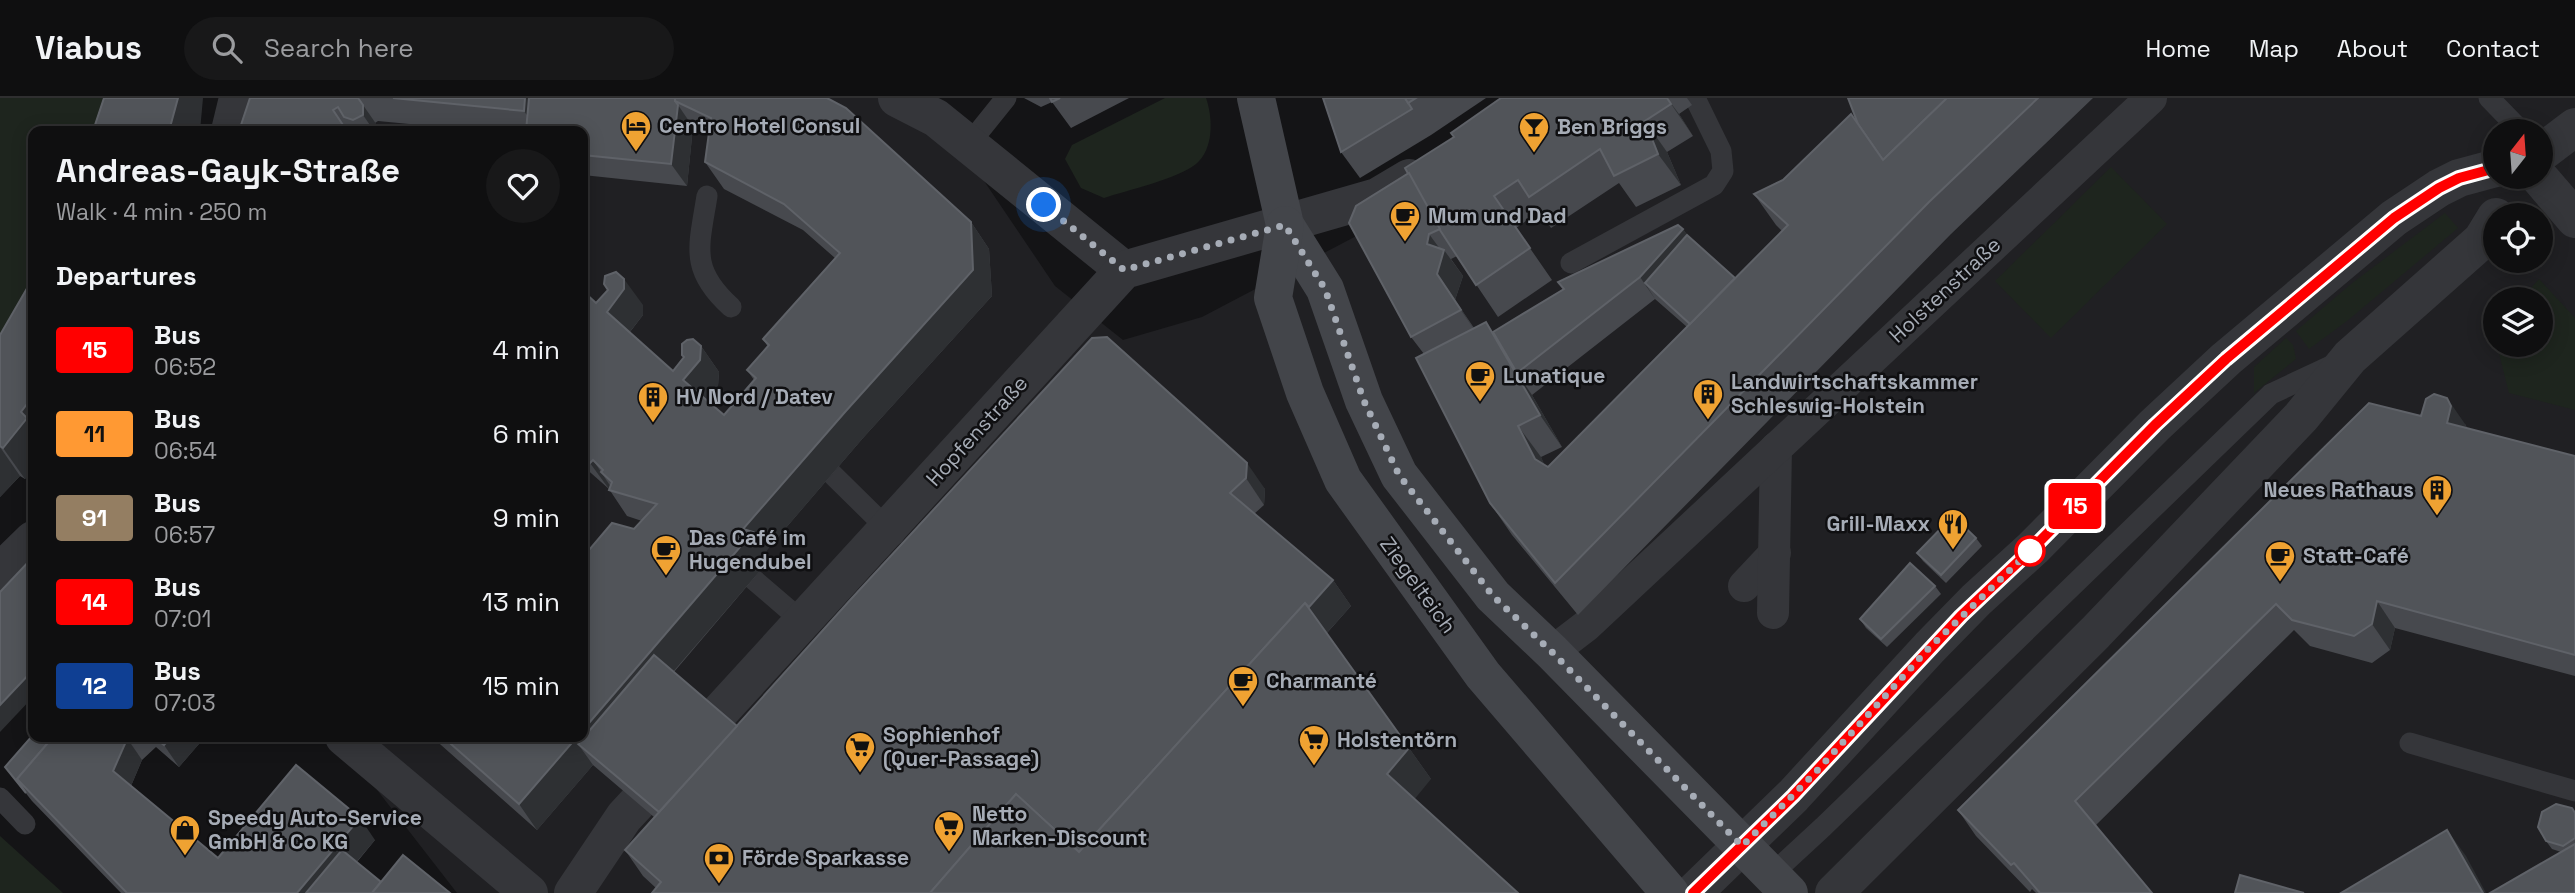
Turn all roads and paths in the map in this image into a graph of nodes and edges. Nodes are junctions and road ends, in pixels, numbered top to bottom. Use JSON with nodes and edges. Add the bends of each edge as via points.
{"nodes":[{"id":1,"x":238,"y":98,"type":"edge"},
{"id":2,"x":897,"y":98,"type":"edge"},
{"id":3,"x":1006,"y":98,"type":"edge"},
{"id":4,"x":1256,"y":98,"type":"edge"},
{"id":5,"x":1695,"y":98,"type":"edge"},
{"id":6,"x":2151,"y":98,"type":"edge"},
{"id":7,"x":2489,"y":98,"type":"edge"},
{"id":8,"x":2509,"y":119,"type":"edge"},
{"id":9,"x":231,"y":126,"type":"edge"},
{"id":10,"x":2575,"y":127,"type":"edge"},
{"id":11,"x":2553,"y":143,"type":"edge"},
{"id":12,"x":969,"y":144,"type":"junction"},
{"id":13,"x":1435,"y":162,"type":"edge"},
{"id":14,"x":2483,"y":172,"type":"edge"},
{"id":15,"x":2549,"y":189,"type":"edge"},
{"id":16,"x":707,"y":196,"type":"edge"},
{"id":17,"x":2575,"y":219,"type":"edge"},
{"id":18,"x":1285,"y":225,"type":"junction"},
{"id":19,"x":2483,"y":238,"type":"edge"},
{"id":20,"x":1571,"y":263,"type":"dead end"},
{"id":21,"x":1124,"y":270,"type":"junction"},
{"id":22,"x":731,"y":307,"type":"dead end"},
{"id":23,"x":2350,"y":358,"type":"junction"},
{"id":24,"x":1776,"y":448,"type":"junction"},
{"id":25,"x":832,"y":474,"type":"dead end"},
{"id":26,"x":897,"y":538,"type":"junction"},
{"id":27,"x":28,"y":545,"type":"edge"},
{"id":28,"x":1774,"y":553,"type":"junction"},
{"id":29,"x":0,"y":572,"type":"edge"},
{"id":30,"x":753,"y":579,"type":"dead end"},
{"id":31,"x":1744,"y":586,"type":"dead end"},
{"id":32,"x":1773,"y":613,"type":"dead end"},
{"id":33,"x":803,"y":622,"type":"junction"},
{"id":34,"x":1552,"y":652,"type":"junction"},
{"id":35,"x":716,"y":716,"type":"edge"},
{"id":36,"x":350,"y":742,"type":"edge"},
{"id":37,"x":2410,"y":743,"type":"dead end"},
{"id":38,"x":2575,"y":791,"type":"edge"},
{"id":39,"x":0,"y":798,"type":"edge"},
{"id":40,"x":637,"y":803,"type":"edge"},
{"id":41,"x":24,"y":824,"type":"dead end"},
{"id":42,"x":1742,"y":846,"type":"junction"},
{"id":43,"x":1774,"y":887,"type":"edge"},
{"id":44,"x":529,"y":893,"type":"edge"},
{"id":45,"x":573,"y":893,"type":"edge"},
{"id":46,"x":1670,"y":893,"type":"edge"},
{"id":47,"x":1693,"y":893,"type":"edge"},
{"id":48,"x":1833,"y":893,"type":"edge"}],
"edges":[{"from":1,"to":9,"type":"street"},
{"from":2,"to":12,"type":"street","via":[[936,118]]},
{"from":3,"to":12,"type":"lane"},
{"from":4,"to":18,"type":"main road","name":"Ziegelteich"},
{"from":5,"to":20,"type":"lane","via":[[1721,151],[1723,171],[1714,185]]},
{"from":6,"to":24,"type":"street","name":"Holstenstraße"},
{"from":7,"to":8,"type":"lane"},
{"from":10,"to":11,"type":"street"},
{"from":12,"to":21,"type":"street"},
{"from":13,"to":18,"type":"street","via":[[1377,197]]},
{"from":14,"to":42,"type":"street","via":[[2439,188],[2394,218],[2226,359],[1967,609]]},
{"from":15,"to":17,"type":"street"},
{"from":16,"to":22,"type":"lane","via":[[699,245],[702,271],[713,291]]},
{"from":18,"to":21,"type":"street"},
{"from":18,"to":34,"type":"main road","name":"Ziegelteich","via":[[1325,289],[1364,401],[1399,475],[1493,596]]},
{"from":18,"to":46,"type":"main road","name":"Ziegelteich","via":[[1273,298],[1305,393],[1343,480],[1483,675]]},
{"from":19,"to":23,"type":"street"},
{"from":21,"to":26,"type":"street","name":"Hopfenstraße"},
{"from":23,"to":43,"type":"lane","via":[[2271,394],[1824,827]]},
{"from":23,"to":48,"type":"street","via":[[2301,417],[2095,633]]},
{"from":24,"to":28,"type":"street"},
{"from":24,"to":34,"type":"street","name":"Holstenstraße","via":[[1586,626]]},
{"from":25,"to":26,"type":"lane"},
{"from":26,"to":33,"type":"street","name":"Hopfenstraße"},
{"from":27,"to":29,"type":"street"},
{"from":28,"to":31,"type":"street"},
{"from":28,"to":32,"type":"street"},
{"from":30,"to":33,"type":"lane"},
{"from":33,"to":35,"type":"street","name":"Hopfenstraße"},
{"from":34,"to":42,"type":"main road","name":"Ziegelteich"},
{"from":36,"to":44,"type":"street"},
{"from":37,"to":38,"type":"lane"},
{"from":39,"to":41,"type":"lane"},
{"from":40,"to":45,"type":"street"},
{"from":42,"to":43,"type":"main road","name":"Ziegelteich"},
{"from":42,"to":47,"type":"street"}]}
